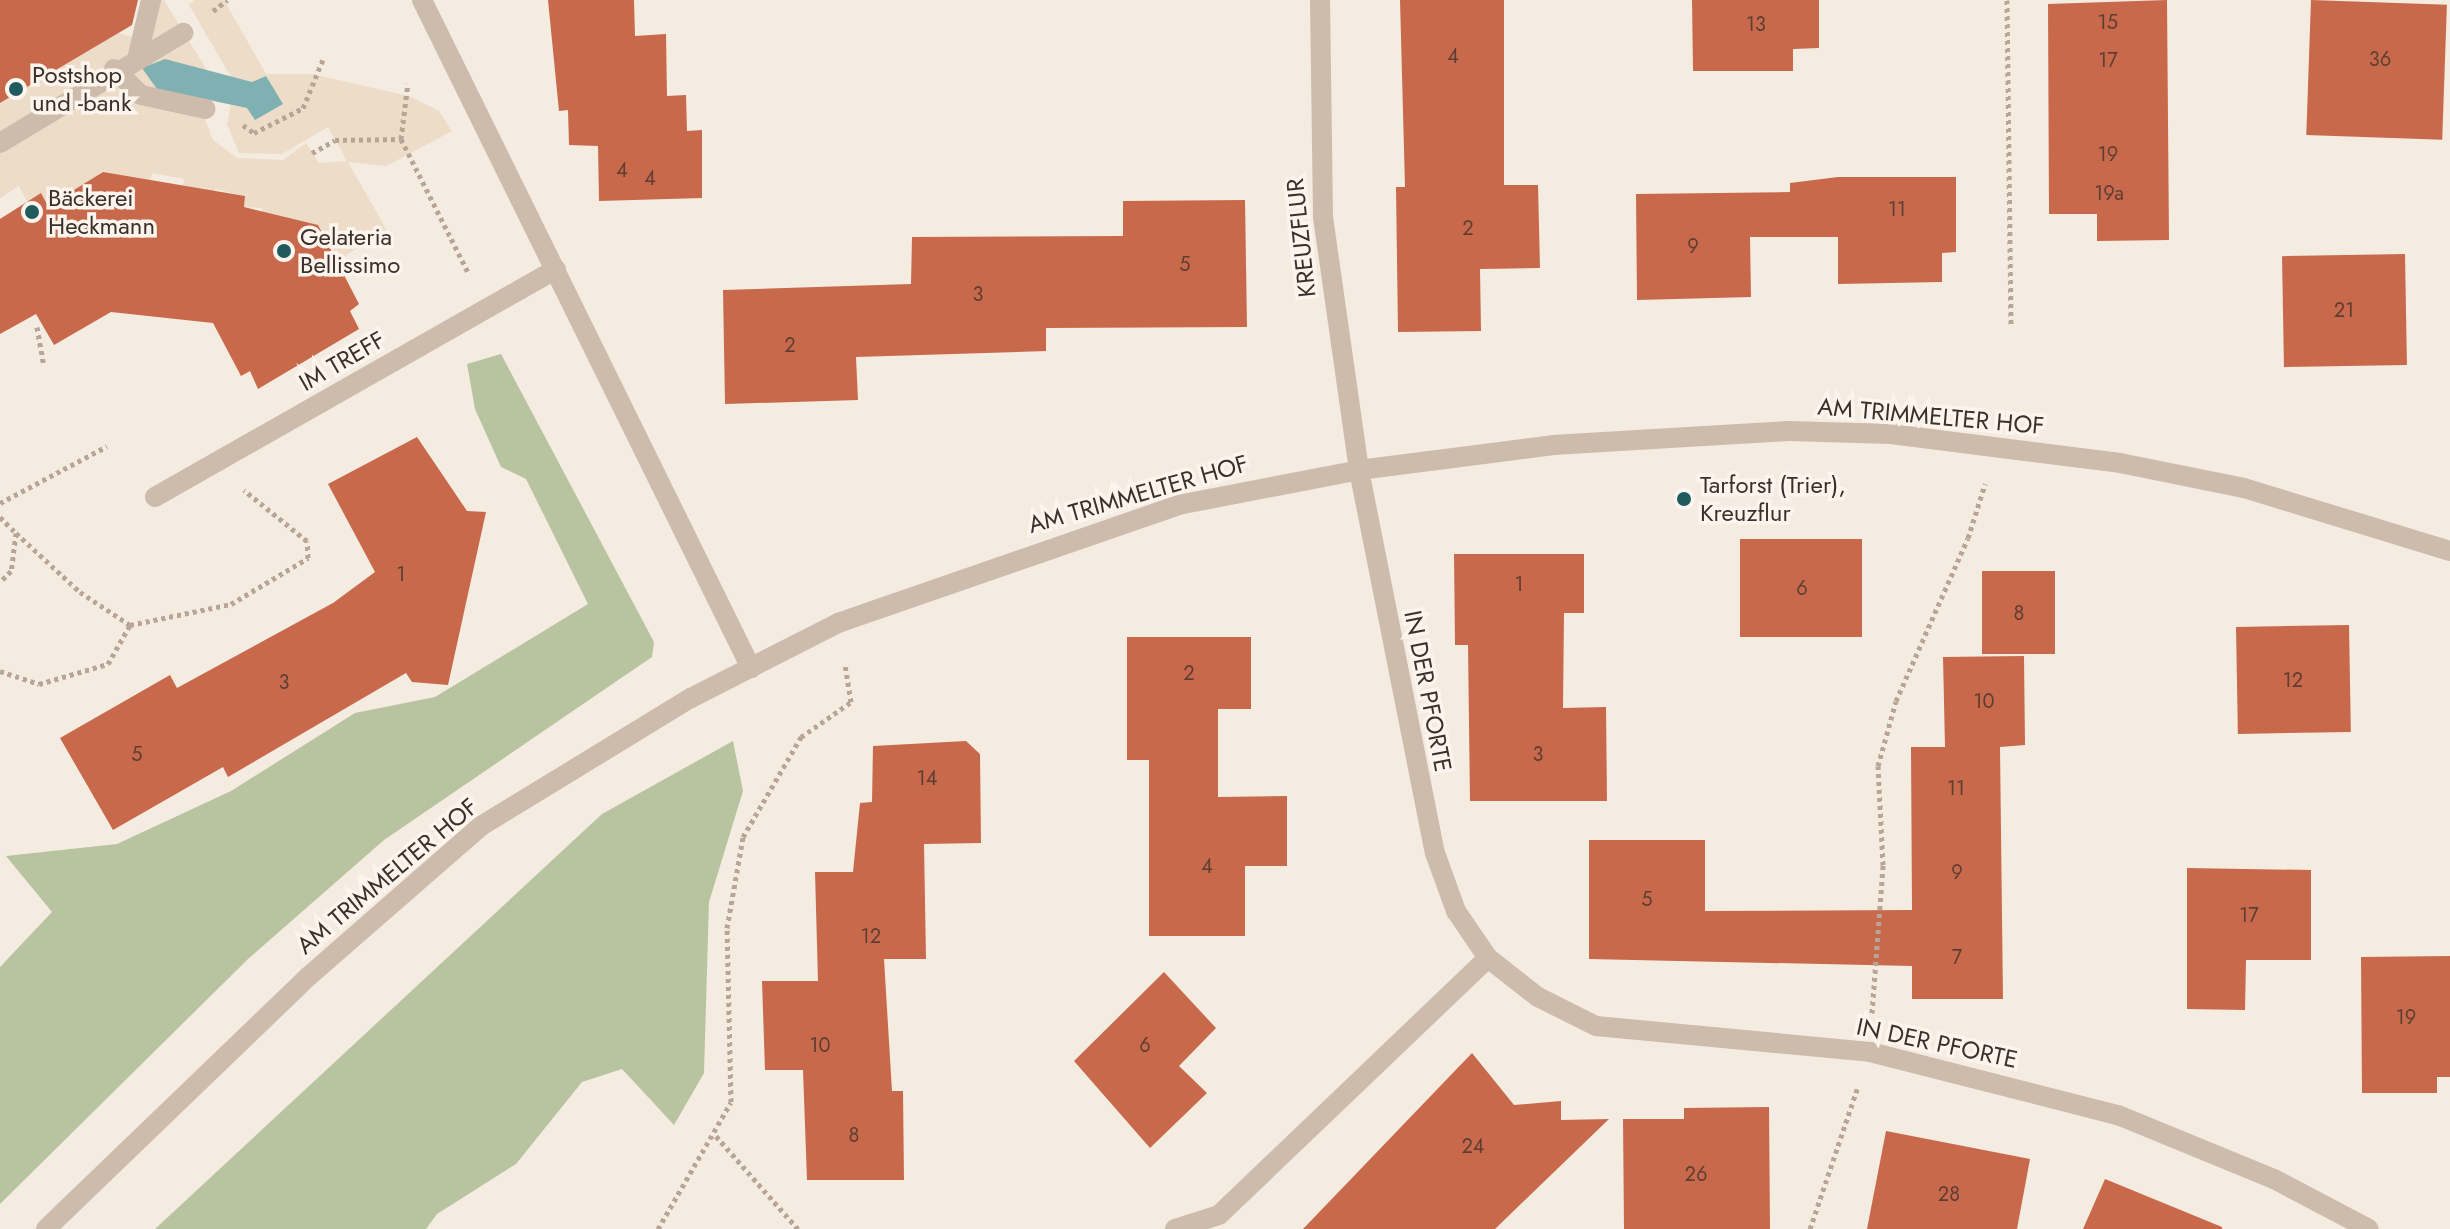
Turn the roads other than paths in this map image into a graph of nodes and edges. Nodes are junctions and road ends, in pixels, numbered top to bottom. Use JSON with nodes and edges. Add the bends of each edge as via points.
{"nodes":[{"id":1,"x":151,"y":0,"type":"edge"},
{"id":2,"x":422,"y":0,"type":"edge"},
{"id":3,"x":1320,"y":0,"type":"edge"},
{"id":4,"x":183,"y":33,"type":"dead end"},
{"id":5,"x":138,"y":55,"type":"junction"},
{"id":6,"x":114,"y":69,"type":"junction"},
{"id":7,"x":206,"y":109,"type":"dead end"},
{"id":8,"x":0,"y":143,"type":"edge"},
{"id":9,"x":556,"y":269,"type":"junction"},
{"id":10,"x":1359,"y":470,"type":"junction"},
{"id":11,"x":155,"y":497,"type":"dead end"},
{"id":12,"x":2450,"y":551,"type":"edge"},
{"id":13,"x":751,"y":668,"type":"junction"},
{"id":14,"x":1488,"y":958,"type":"junction"},
{"id":15,"x":84,"y":1196,"type":"junction"},
{"id":16,"x":46,"y":1229,"type":"edge"},
{"id":17,"x":71,"y":1229,"type":"edge"},
{"id":18,"x":1175,"y":1229,"type":"edge"},
{"id":19,"x":2369,"y":1229,"type":"edge"}],
"edges":[{"from":1,"to":5,"type":"street"},
{"from":2,"to":9,"type":"street"},
{"from":3,"to":10,"type":"street","name":"KREUZFLUR","via":[[1323,217]]},
{"from":4,"to":5,"type":"street"},
{"from":5,"to":6,"type":"street"},
{"from":6,"to":7,"type":"street","via":[[141,95]]},
{"from":6,"to":8,"type":"street"},
{"from":9,"to":11,"type":"street","name":"IM TREFF"},
{"from":9,"to":13,"type":"street"},
{"from":10,"to":12,"type":"street","name":"AM TRIMMELTER HOF","via":[[1553,445],[1789,431],[1996,444],[2244,488]]},
{"from":10,"to":13,"type":"street","name":"AM TRIMMELTER HOF","via":[[1178,505],[838,623]]},
{"from":10,"to":14,"type":"street","name":"IN DER PFORTE","via":[[1435,853],[1456,911]]},
{"from":13,"to":15,"type":"street","name":"AM TRIMMELTER HOF","via":[[481,826],[309,976]]},
{"from":14,"to":18,"type":"street","via":[[1219,1215]]},
{"from":14,"to":19,"type":"street","name":"IN DER PFORTE","via":[[1538,997],[1596,1026],[1870,1052],[2118,1115],[2274,1179]]},
{"from":15,"to":16,"type":"street","name":"AM TRIMMELTER HOF"},
{"from":15,"to":17,"type":"street","name":"AM TRIMMELTER HOF"}]}
